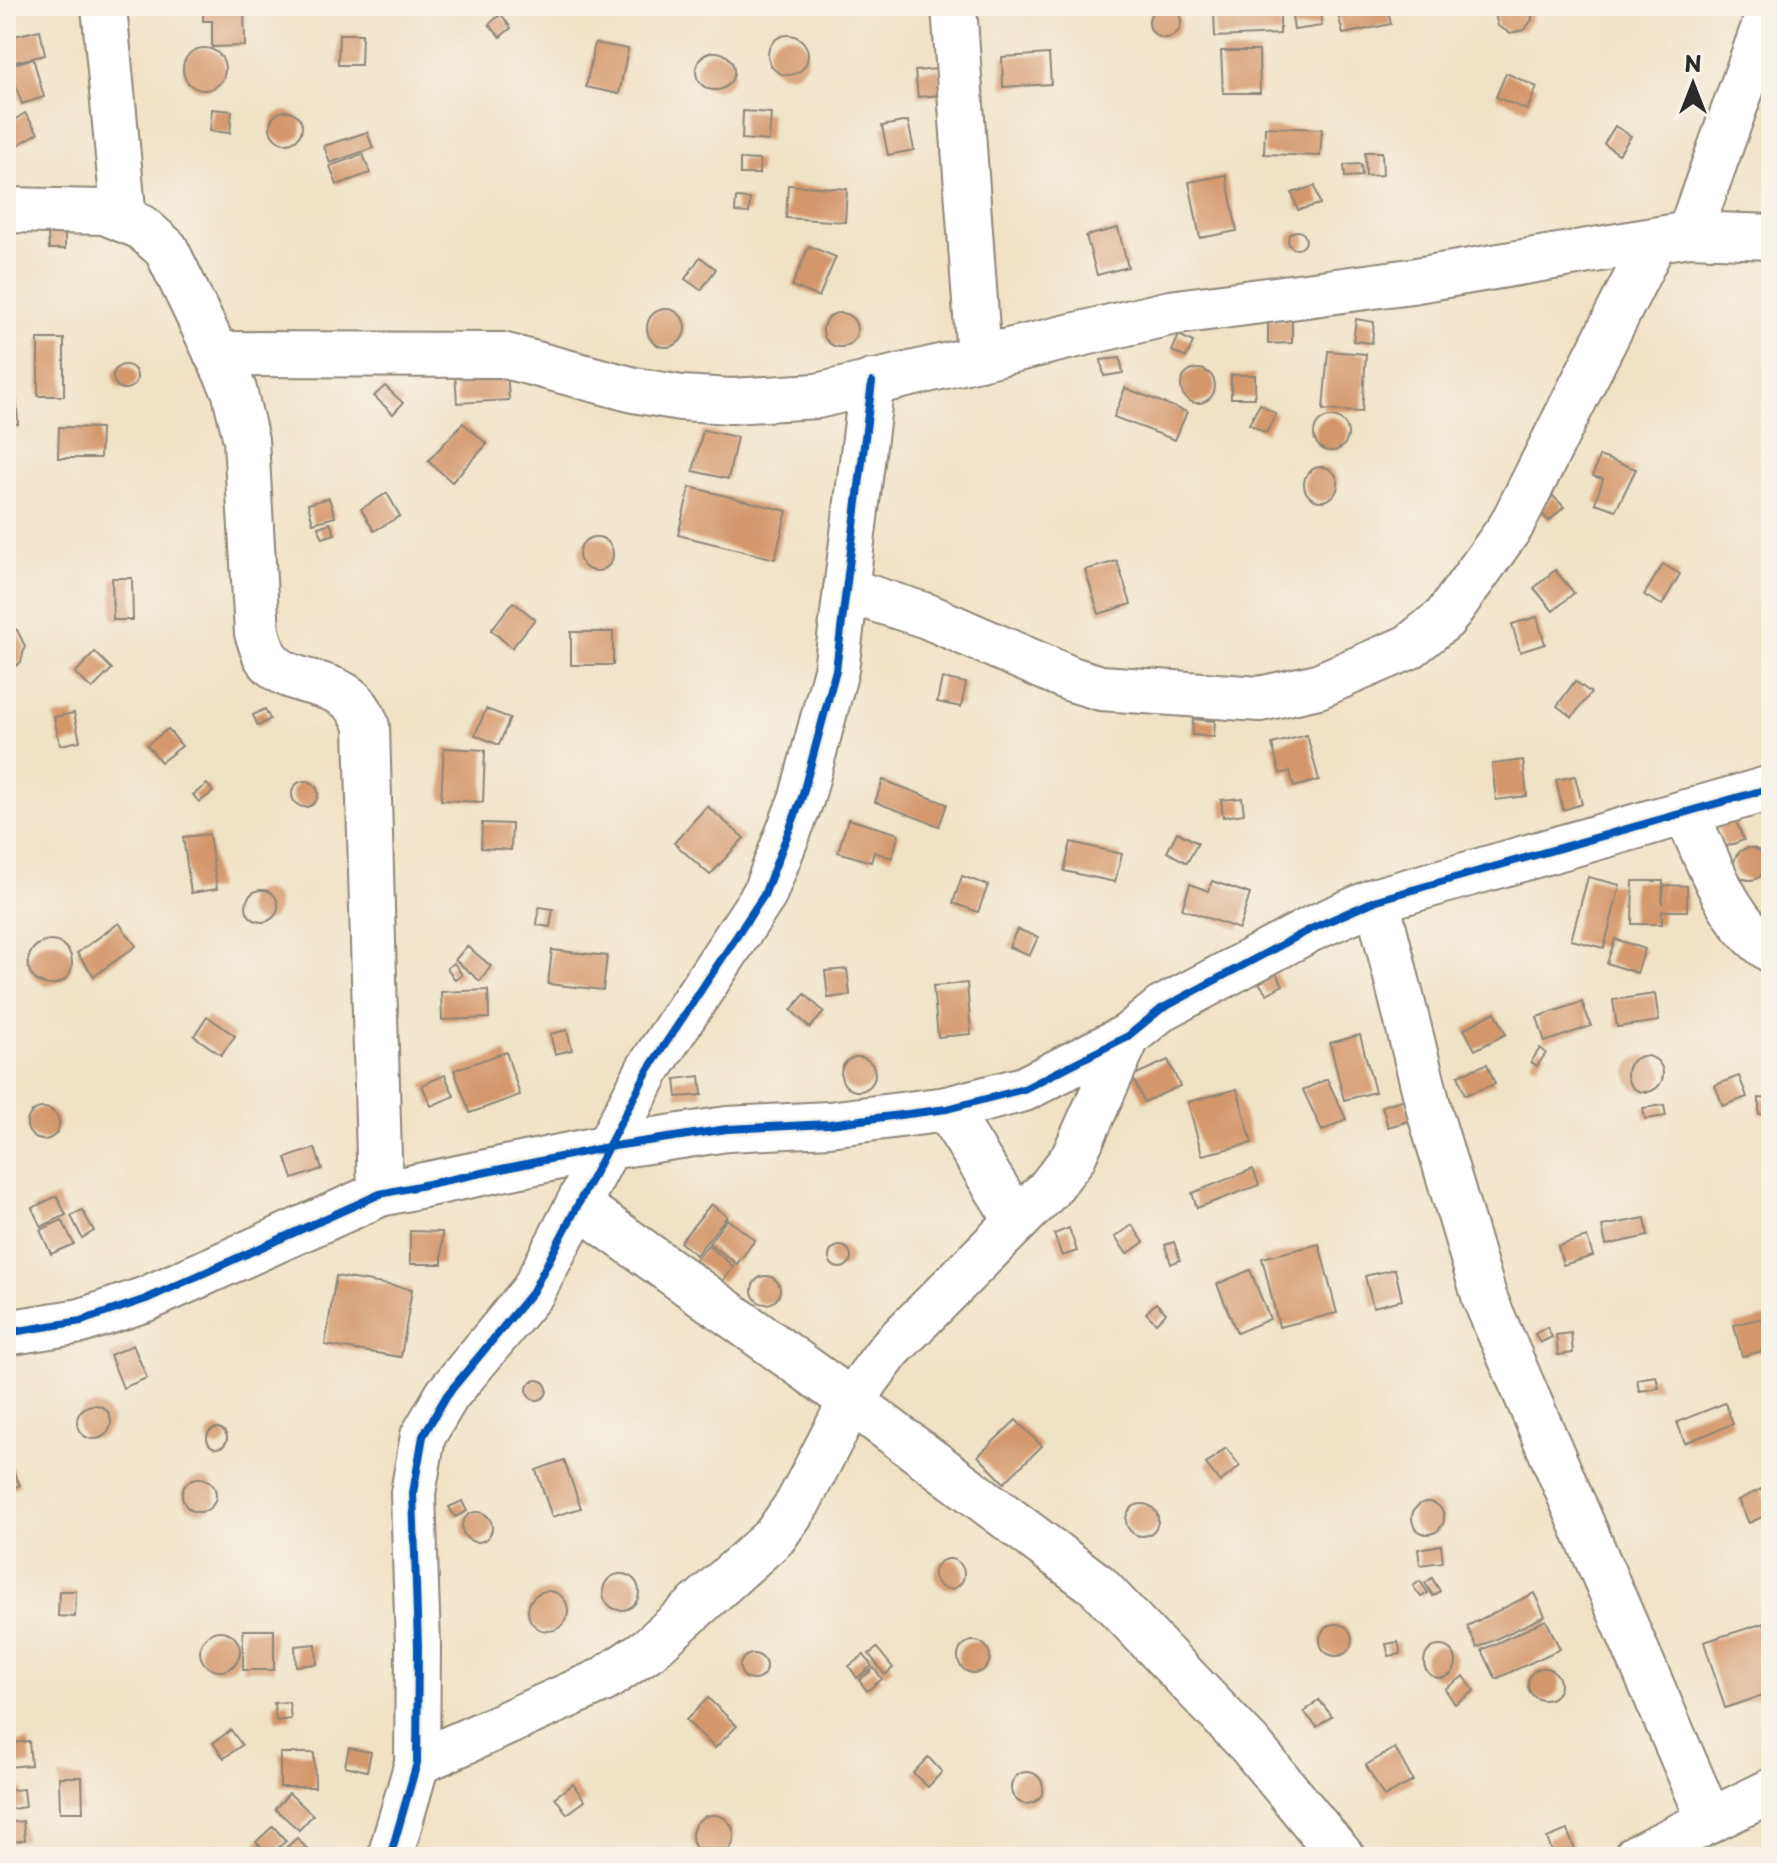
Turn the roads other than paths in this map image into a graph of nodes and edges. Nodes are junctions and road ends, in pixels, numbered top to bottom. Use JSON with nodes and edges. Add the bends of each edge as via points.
{"nodes":[{"id":1,"x":104,"y":6,"type":"edge"},
{"id":2,"x":954,"y":6,"type":"edge"},
{"id":3,"x":1771,"y":7,"type":"edge"},
{"id":4,"x":6,"y":210,"type":"edge"},
{"id":5,"x":124,"y":220,"type":"junction"},
{"id":6,"x":1672,"y":237,"type":"junction"},
{"id":7,"x":1771,"y":237,"type":"edge"},
{"id":8,"x":216,"y":354,"type":"junction"},
{"id":9,"x":979,"y":358,"type":"junction"},
{"id":10,"x":872,"y":382,"type":"junction"},
{"id":11,"x":846,"y":590,"type":"junction"},
{"id":12,"x":1771,"y":788,"type":"edge"},
{"id":13,"x":1686,"y":812,"type":"junction"},
{"id":14,"x":1377,"y":900,"type":"junction"},
{"id":15,"x":1771,"y":950,"type":"edge"},
{"id":16,"x":1128,"y":1036,"type":"junction"},
{"id":17,"x":947,"y":1109,"type":"junction"},
{"id":18,"x":608,"y":1147,"type":"junction"},
{"id":19,"x":380,"y":1194,"type":"junction"},
{"id":20,"x":578,"y":1205,"type":"junction"},
{"id":21,"x":1017,"y":1221,"type":"junction"},
{"id":22,"x":6,"y":1333,"type":"edge"},
{"id":23,"x":851,"y":1401,"type":"junction"},
{"id":24,"x":417,"y":1763,"type":"junction"},
{"id":25,"x":1771,"y":1791,"type":"edge"},
{"id":26,"x":1710,"y":1821,"type":"junction"},
{"id":27,"x":390,"y":1857,"type":"edge"},
{"id":28,"x":1342,"y":1857,"type":"edge"},
{"id":29,"x":1636,"y":1857,"type":"edge"}],
"edges":[{"from":1,"to":5,"type":"street"},
{"from":2,"to":9,"type":"street"},
{"from":3,"to":6,"type":"street"},
{"from":4,"to":5,"type":"street","via":[[105,212]]},
{"from":5,"to":8,"type":"street","via":[[166,249]]},
{"from":6,"to":7,"type":"street"},
{"from":6,"to":9,"type":"street","via":[[1411,281],[1170,313]]},
{"from":6,"to":11,"type":"street","via":[[1511,526],[1445,618],[1409,647],[1318,686],[1260,699],[1101,688],[927,616]]},
{"from":8,"to":10,"type":"street","via":[[502,355],[634,390],[731,401],[817,396]]},
{"from":8,"to":19,"type":"street","via":[[234,390],[246,440],[257,633],[266,658],[284,671],[354,699],[367,727]]},
{"from":9,"to":10,"type":"street"},
{"from":10,"to":11,"type":"street"},
{"from":11,"to":18,"type":"street","via":[[836,670],[806,783],[764,895],[648,1070]]},
{"from":12,"to":13,"type":"street"},
{"from":13,"to":14,"type":"street"},
{"from":13,"to":15,"type":"street","via":[[1734,915]]},
{"from":14,"to":16,"type":"street","via":[[1161,1009]]},
{"from":14,"to":26,"type":"street","via":[[1431,1117],[1485,1299]]},
{"from":16,"to":17,"type":"street","via":[[1024,1089]]},
{"from":16,"to":21,"type":"street","via":[[1073,1158]]},
{"from":17,"to":18,"type":"street","via":[[829,1124],[727,1129]]},
{"from":17,"to":21,"type":"street"},
{"from":18,"to":19,"type":"street"},
{"from":18,"to":20,"type":"street"},
{"from":19,"to":22,"type":"street","via":[[146,1299],[81,1321]]},
{"from":20,"to":23,"type":"street"},
{"from":20,"to":24,"type":"street","via":[[533,1291],[447,1395],[423,1436],[413,1493]]},
{"from":21,"to":23,"type":"street","via":[[890,1349]]},
{"from":23,"to":24,"type":"street","via":[[775,1536],[649,1649],[603,1680]]},
{"from":23,"to":28,"type":"street","via":[[1097,1585],[1250,1745]]},
{"from":24,"to":27,"type":"street"},
{"from":25,"to":26,"type":"street"},
{"from":26,"to":29,"type":"street"}]}
